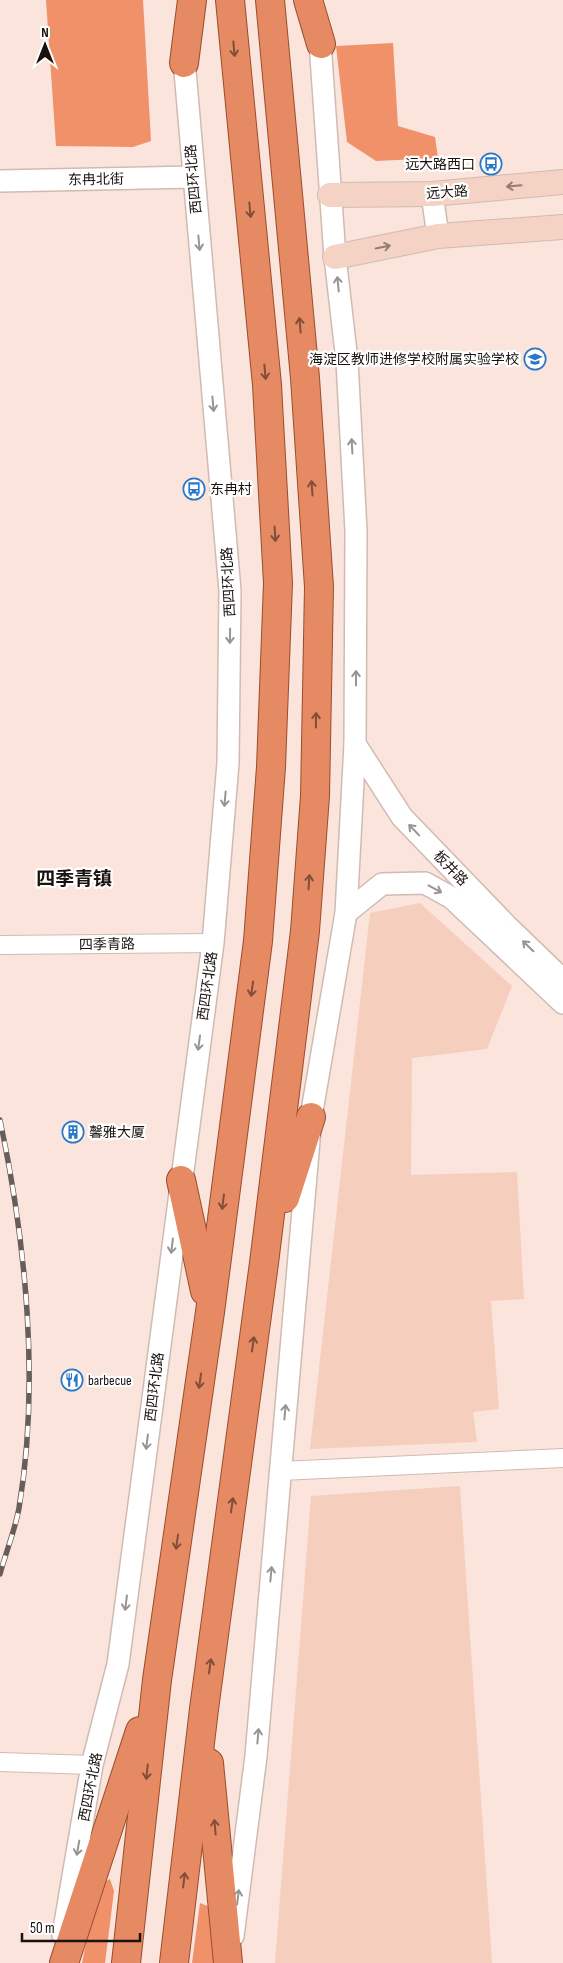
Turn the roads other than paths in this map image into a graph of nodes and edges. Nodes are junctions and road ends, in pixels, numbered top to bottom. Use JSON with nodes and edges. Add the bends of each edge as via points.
{"nodes":[{"id":1,"x":180,"y":0,"type":"edge"},
{"id":2,"x":192,"y":0,"type":"edge"},
{"id":3,"x":230,"y":0,"type":"edge"},
{"id":4,"x":270,"y":0,"type":"edge"},
{"id":5,"x":308,"y":0,"type":"edge"},
{"id":6,"x":317,"y":0,"type":"edge"},
{"id":7,"x":321,"y":44,"type":"junction"},
{"id":8,"x":184,"y":63,"type":"junction"},
{"id":9,"x":193,"y":177,"type":"junction"},
{"id":10,"x":0,"y":181,"type":"edge"},
{"id":11,"x":563,"y":182,"type":"edge"},
{"id":12,"x":432,"y":194,"type":"junction"},
{"id":13,"x":330,"y":195,"type":"junction"},
{"id":14,"x":563,"y":227,"type":"edge"},
{"id":15,"x":438,"y":236,"type":"junction"},
{"id":16,"x":335,"y":257,"type":"junction"},
{"id":17,"x":355,"y":744,"type":"junction"},
{"id":18,"x":346,"y":913,"type":"junction"},
{"id":19,"x":213,"y":943,"type":"junction"},
{"id":20,"x":0,"y":945,"type":"edge"},
{"id":21,"x":563,"y":980,"type":"edge"},
{"id":22,"x":563,"y":1003,"type":"edge"},
{"id":23,"x":311,"y":1117,"type":"junction"},
{"id":24,"x":181,"y":1180,"type":"junction"},
{"id":25,"x":264,"y":1263,"type":"junction"},
{"id":26,"x":210,"y":1312,"type":"junction"},
{"id":27,"x":563,"y":1458,"type":"edge"},
{"id":28,"x":280,"y":1471,"type":"junction"},
{"id":29,"x":157,"y":1680,"type":"junction"},
{"id":30,"x":204,"y":1709,"type":"junction"},
{"id":31,"x":0,"y":1762,"type":"edge"},
{"id":32,"x":92,"y":1765,"type":"junction"},
{"id":33,"x":58,"y":1963,"type":"edge"},
{"id":34,"x":64,"y":1963,"type":"edge"},
{"id":35,"x":126,"y":1963,"type":"edge"},
{"id":36,"x":174,"y":1963,"type":"edge"},
{"id":37,"x":229,"y":1963,"type":"edge"}],
"edges":[{"from":1,"to":8,"type":"street","name":"西四环北路"},
{"from":2,"to":8,"type":"highway"},
{"from":3,"to":26,"type":"highway","one_way":true,"via":[[267,385],[278,583],[271,767],[258,940]]},
{"from":25,"to":4,"type":"highway","one_way":true,"via":[[305,931],[315,796],[318,586],[305,378]]},
{"from":5,"to":7,"type":"highway"},
{"from":6,"to":7,"type":"street"},
{"from":7,"to":13,"type":"street"},
{"from":8,"to":9,"type":"street","name":"西四环北路"},
{"from":9,"to":10,"type":"street","name":"东冉北街"},
{"from":9,"to":19,"type":"street","name":"西四环北路","one_way":true,"via":[[230,591],[228,763]]},
{"from":11,"to":12,"type":"main road","name":"远大路","one_way":true},
{"from":12,"to":13,"type":"main road","name":"远大路"},
{"from":12,"to":15,"type":"street"},
{"from":13,"to":16,"type":"street"},
{"from":14,"to":15,"type":"main road"},
{"from":16,"to":15,"type":"main road","one_way":true},
{"from":17,"to":16,"type":"street","one_way":true,"via":[[356,531],[347,361]]},
{"from":17,"to":18,"type":"street"},
{"from":21,"to":17,"type":"street","name":"板井路","one_way":true,"via":[[402,817]]},
{"from":18,"to":22,"type":"street","one_way":true,"via":[[382,884],[425,883],[452,898]]},
{"from":18,"to":23,"type":"street"},
{"from":19,"to":20,"type":"street","name":"四季青路"},
{"from":19,"to":24,"type":"street","name":"西四环北路","one_way":true},
{"from":23,"to":25,"type":"highway"},
{"from":28,"to":23,"type":"street","one_way":true},
{"from":24,"to":26,"type":"highway"},
{"from":24,"to":32,"type":"street","name":"西四环北路","one_way":true,"via":[[118,1664]]},
{"from":30,"to":25,"type":"highway","one_way":true},
{"from":26,"to":29,"type":"highway","one_way":true},
{"from":27,"to":28,"type":"street"},
{"from":37,"to":28,"type":"street","one_way":true,"via":[[256,1756]]},
{"from":29,"to":34,"type":"highway"},
{"from":29,"to":35,"type":"highway","one_way":true},
{"from":36,"to":30,"type":"highway","one_way":true},
{"from":37,"to":30,"type":"highway","one_way":true},
{"from":31,"to":32,"type":"street"},
{"from":32,"to":33,"type":"street","name":"西四环北路","one_way":true}]}
